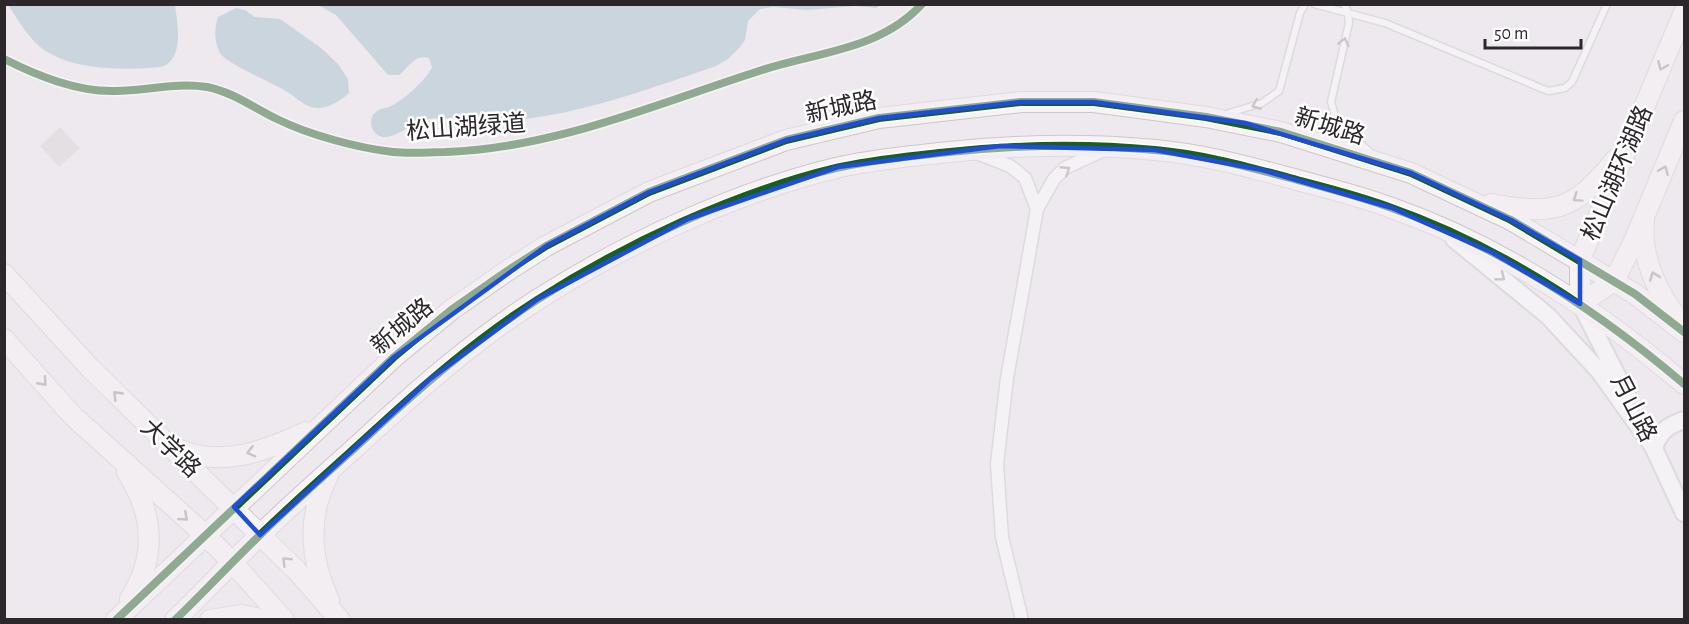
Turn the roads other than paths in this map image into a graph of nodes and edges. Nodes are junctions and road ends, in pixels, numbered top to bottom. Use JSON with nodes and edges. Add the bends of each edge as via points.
{"nodes":[{"id":1,"x":1305,"y":4,"type":"edge"},
{"id":2,"x":1314,"y":4,"type":"edge"},
{"id":3,"x":1344,"y":4,"type":"edge"},
{"id":4,"x":1607,"y":4,"type":"edge"},
{"id":5,"x":1348,"y":12,"type":"junction"},
{"id":6,"x":1684,"y":12,"type":"edge"},
{"id":7,"x":1206,"y":117,"type":"junction"},
{"id":8,"x":1684,"y":121,"type":"edge"},
{"id":9,"x":1631,"y":140,"type":"junction"},
{"id":10,"x":1110,"y":147,"type":"junction"},
{"id":11,"x":968,"y":150,"type":"junction"},
{"id":12,"x":1384,"y":164,"type":"junction"},
{"id":13,"x":1465,"y":198,"type":"junction"},
{"id":14,"x":1038,"y":209,"type":"junction"},
{"id":15,"x":1647,"y":210,"type":"junction"},
{"id":16,"x":1439,"y":227,"type":"junction"},
{"id":17,"x":1580,"y":260,"type":"junction"},
{"id":18,"x":4,"y":274,"type":"edge"},
{"id":19,"x":1614,"y":281,"type":"junction"},
{"id":20,"x":1580,"y":304,"type":"junction"},
{"id":21,"x":1684,"y":325,"type":"edge"},
{"id":22,"x":1684,"y":332,"type":"edge"},
{"id":23,"x":4,"y":339,"type":"edge"},
{"id":24,"x":1684,"y":384,"type":"edge"},
{"id":25,"x":1684,"y":420,"type":"edge"},
{"id":26,"x":324,"y":422,"type":"junction"},
{"id":27,"x":162,"y":440,"type":"junction"},
{"id":28,"x":1654,"y":448,"type":"junction"},
{"id":29,"x":109,"y":449,"type":"junction"},
{"id":30,"x":332,"y":469,"type":"junction"},
{"id":31,"x":234,"y":507,"type":"junction"},
{"id":32,"x":1684,"y":513,"type":"edge"},
{"id":33,"x":205,"y":535,"type":"junction"},
{"id":34,"x":260,"y":535,"type":"junction"},
{"id":35,"x":233,"y":563,"type":"junction"},
{"id":36,"x":339,"y":619,"type":"edge"},
{"id":37,"x":115,"y":620,"type":"edge"},
{"id":38,"x":175,"y":620,"type":"edge"},
{"id":39,"x":210,"y":620,"type":"edge"},
{"id":40,"x":265,"y":620,"type":"edge"},
{"id":41,"x":284,"y":620,"type":"edge"},
{"id":42,"x":1022,"y":620,"type":"edge"}],
"edges":[{"from":1,"to":7,"type":"lane","one_way":true,"via":[[1279,91],[1249,108]]},
{"from":2,"to":5,"type":"lane"},
{"from":3,"to":5,"type":"lane"},
{"from":4,"to":5,"type":"lane","via":[[1572,82],[1548,92],[1385,23]]},
{"from":12,"to":5,"type":"lane","one_way":true,"via":[[1341,126],[1333,110],[1332,95],[1349,23]]},
{"from":6,"to":9,"type":"main road","name":"松山湖环湖路","one_way":true},
{"from":7,"to":12,"type":"main road","name":"新城路","via":[[1281,132]]},
{"from":7,"to":26,"type":"main road","name":"新城路","via":[[1094,102],[1021,102],[879,118],[786,140],[649,192],[546,246],[451,310]]},
{"from":15,"to":8,"type":"main road","name":"松山湖环湖路","one_way":true},
{"from":9,"to":13,"type":"main road","one_way":true,"via":[[1593,185],[1560,207],[1515,208]]},
{"from":9,"to":17,"type":"main road","name":"松山湖环湖路"},
{"from":10,"to":11,"type":"main road","via":[[1000,146]]},
{"from":14,"to":10,"type":"street","one_way":true,"via":[[1054,179],[1065,168]]},
{"from":10,"to":16,"type":"main road","via":[[1208,157],[1262,170],[1343,192]]},
{"from":11,"to":14,"type":"street","via":[[1010,166],[1025,178]]},
{"from":11,"to":30,"type":"main road","via":[[838,167],[688,219],[611,256],[538,298],[477,340]]},
{"from":12,"to":13,"type":"main road","name":"新城路"},
{"from":13,"to":17,"type":"main road","name":"新城路"},
{"from":14,"to":42,"type":"street","via":[[1007,378],[997,464],[1002,537]]},
{"from":15,"to":19,"type":"main road","name":"松山湖环湖路"},
{"from":21,"to":15,"type":"main road","one_way":true,"via":[[1670,309],[1653,274],[1644,238]]},
{"from":16,"to":20,"type":"main road"},
{"from":16,"to":28,"type":"street","one_way":true,"via":[[1548,316],[1599,371]]},
{"from":17,"to":19,"type":"main road","name":"新城路"},
{"from":17,"to":20,"type":"main road","name":"松山湖环湖路"},
{"from":27,"to":18,"type":"main road","name":"大学路","one_way":true},
{"from":19,"to":20,"type":"main road"},
{"from":19,"to":22,"type":"main road","name":"新城路"},
{"from":20,"to":24,"type":"main road","via":[[1615,327]]},
{"from":20,"to":28,"type":"street","name":"月山路"},
{"from":23,"to":29,"type":"main road","name":"大学路","one_way":true,"via":[[73,416]]},
{"from":25,"to":28,"type":"street","via":[[1659,434]]},
{"from":26,"to":27,"type":"main road","one_way":true,"via":[[272,447],[220,458],[190,454]]},
{"from":26,"to":31,"type":"main road","name":"新城路"},
{"from":27,"to":31,"type":"main road","name":"大学路"},
{"from":28,"to":32,"type":"street","name":"月山路"},
{"from":29,"to":33,"type":"main road","name":"大学路","one_way":true},
{"from":29,"to":37,"type":"main road","via":[[138,494],[150,540],[142,576]]},
{"from":30,"to":34,"type":"main road"},
{"from":30,"to":36,"type":"main road","via":[[319,496],[312,537],[321,582]]},
{"from":31,"to":33,"type":"main road","name":"新城路"},
{"from":31,"to":34,"type":"main road","name":"大学路"},
{"from":33,"to":35,"type":"main road","name":"大学路"},
{"from":33,"to":37,"type":"main road","name":"新城路"},
{"from":34,"to":35,"type":"main road"},
{"from":36,"to":34,"type":"main road","name":"大学路","one_way":true},
{"from":35,"to":38,"type":"main road"},
{"from":35,"to":41,"type":"main road","name":"大学路"},
{"from":39,"to":40,"type":"main road","via":[[242,615]]}]}
